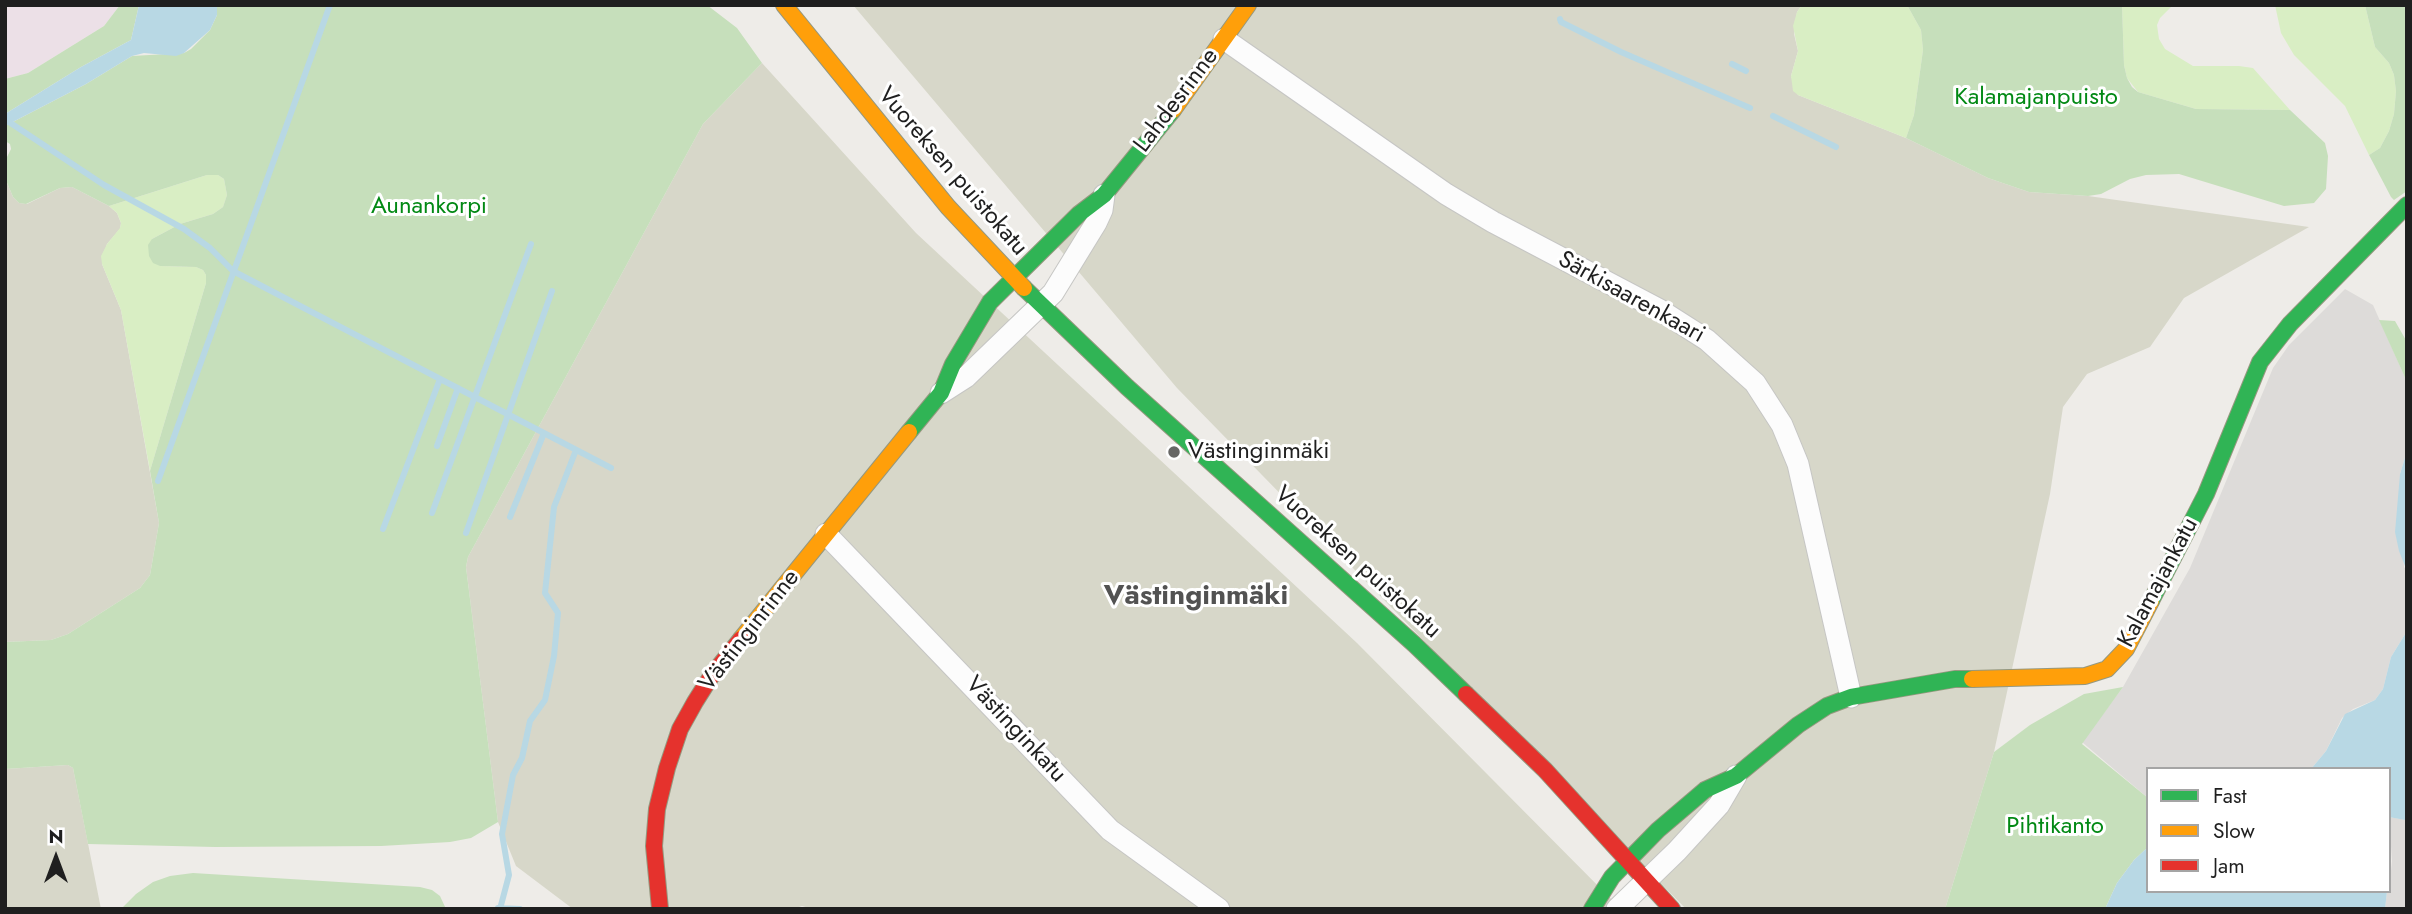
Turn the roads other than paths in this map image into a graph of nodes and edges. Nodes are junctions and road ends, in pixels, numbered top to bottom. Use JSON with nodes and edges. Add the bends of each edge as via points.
{"nodes":[{"id":1,"x":783,"y":5,"type":"edge"},
{"id":2,"x":1248,"y":5,"type":"edge"},
{"id":3,"x":1224,"y":39,"type":"junction"},
{"id":4,"x":1104,"y":195,"type":"junction"},
{"id":5,"x":2407,"y":205,"type":"edge"},
{"id":6,"x":1014,"y":278,"type":"junction"},
{"id":7,"x":1041,"y":306,"type":"junction"},
{"id":8,"x":941,"y":393,"type":"junction"},
{"id":9,"x":827,"y":534,"type":"junction"},
{"id":10,"x":1850,"y":697,"type":"junction"},
{"id":11,"x":1736,"y":776,"type":"junction"},
{"id":12,"x":1628,"y":859,"type":"junction"},
{"id":13,"x":1647,"y":880,"type":"junction"},
{"id":14,"x":660,"y":909,"type":"edge"},
{"id":15,"x":1219,"y":909,"type":"edge"},
{"id":16,"x":1592,"y":909,"type":"edge"},
{"id":17,"x":1617,"y":909,"type":"edge"},
{"id":18,"x":1672,"y":909,"type":"edge"}],
"edges":[{"from":1,"to":6,"type":"street","name":"Vuoreksen puistokatu","via":[[948,207]]},
{"from":2,"to":3,"type":"street","name":"Lahdesrinne"},
{"from":3,"to":4,"type":"street","name":"Lahdesrinne"},
{"from":3,"to":10,"type":"street","name":"Särkisaarenkaari","via":[[1446,194],[1707,340],[1755,383],[1782,425],[1798,464]]},
{"from":4,"to":6,"type":"street","name":"Lahdesrinne"},
{"from":4,"to":7,"type":"street","name":"Lahdesrinne","via":[[1102,210],[1082,249]]},
{"from":5,"to":10,"type":"street","name":"Kalamajankatu","via":[[2290,324],[2260,362],[2206,494],[2115,663],[2085,676],[1955,679]]},
{"from":6,"to":7,"type":"street","name":"Vuoreksen puistokatu"},
{"from":6,"to":8,"type":"street","name":"Västinginrinne","via":[[990,302]]},
{"from":7,"to":8,"type":"street","name":"Västinginrinne","via":[[966,377]]},
{"from":7,"to":12,"type":"street","name":"Vuoreksen puistokatu","via":[[1414,644],[1545,770]]},
{"from":8,"to":9,"type":"street","name":"Västinginrinne"},
{"from":9,"to":14,"type":"street","name":"Västinginrinne","via":[[712,675],[680,729],[657,809],[654,846]]},
{"from":9,"to":15,"type":"street","name":"Västinginkatu","via":[[1111,830]]},
{"from":10,"to":11,"type":"street","name":"Kalamajankatu","via":[[1798,725]]},
{"from":11,"to":12,"type":"street","name":"Kalamajankatu","via":[[1705,790]]},
{"from":11,"to":13,"type":"street","name":"Kalamajankatu","via":[[1719,805]]},
{"from":12,"to":13,"type":"street","name":"Vuoreksen puistokatu"},
{"from":12,"to":16,"type":"street","name":"Kalamajankatu"},
{"from":13,"to":17,"type":"street","name":"Kalamajankatu"},
{"from":13,"to":18,"type":"street","name":"Vuoreksen puistokatu"}]}
